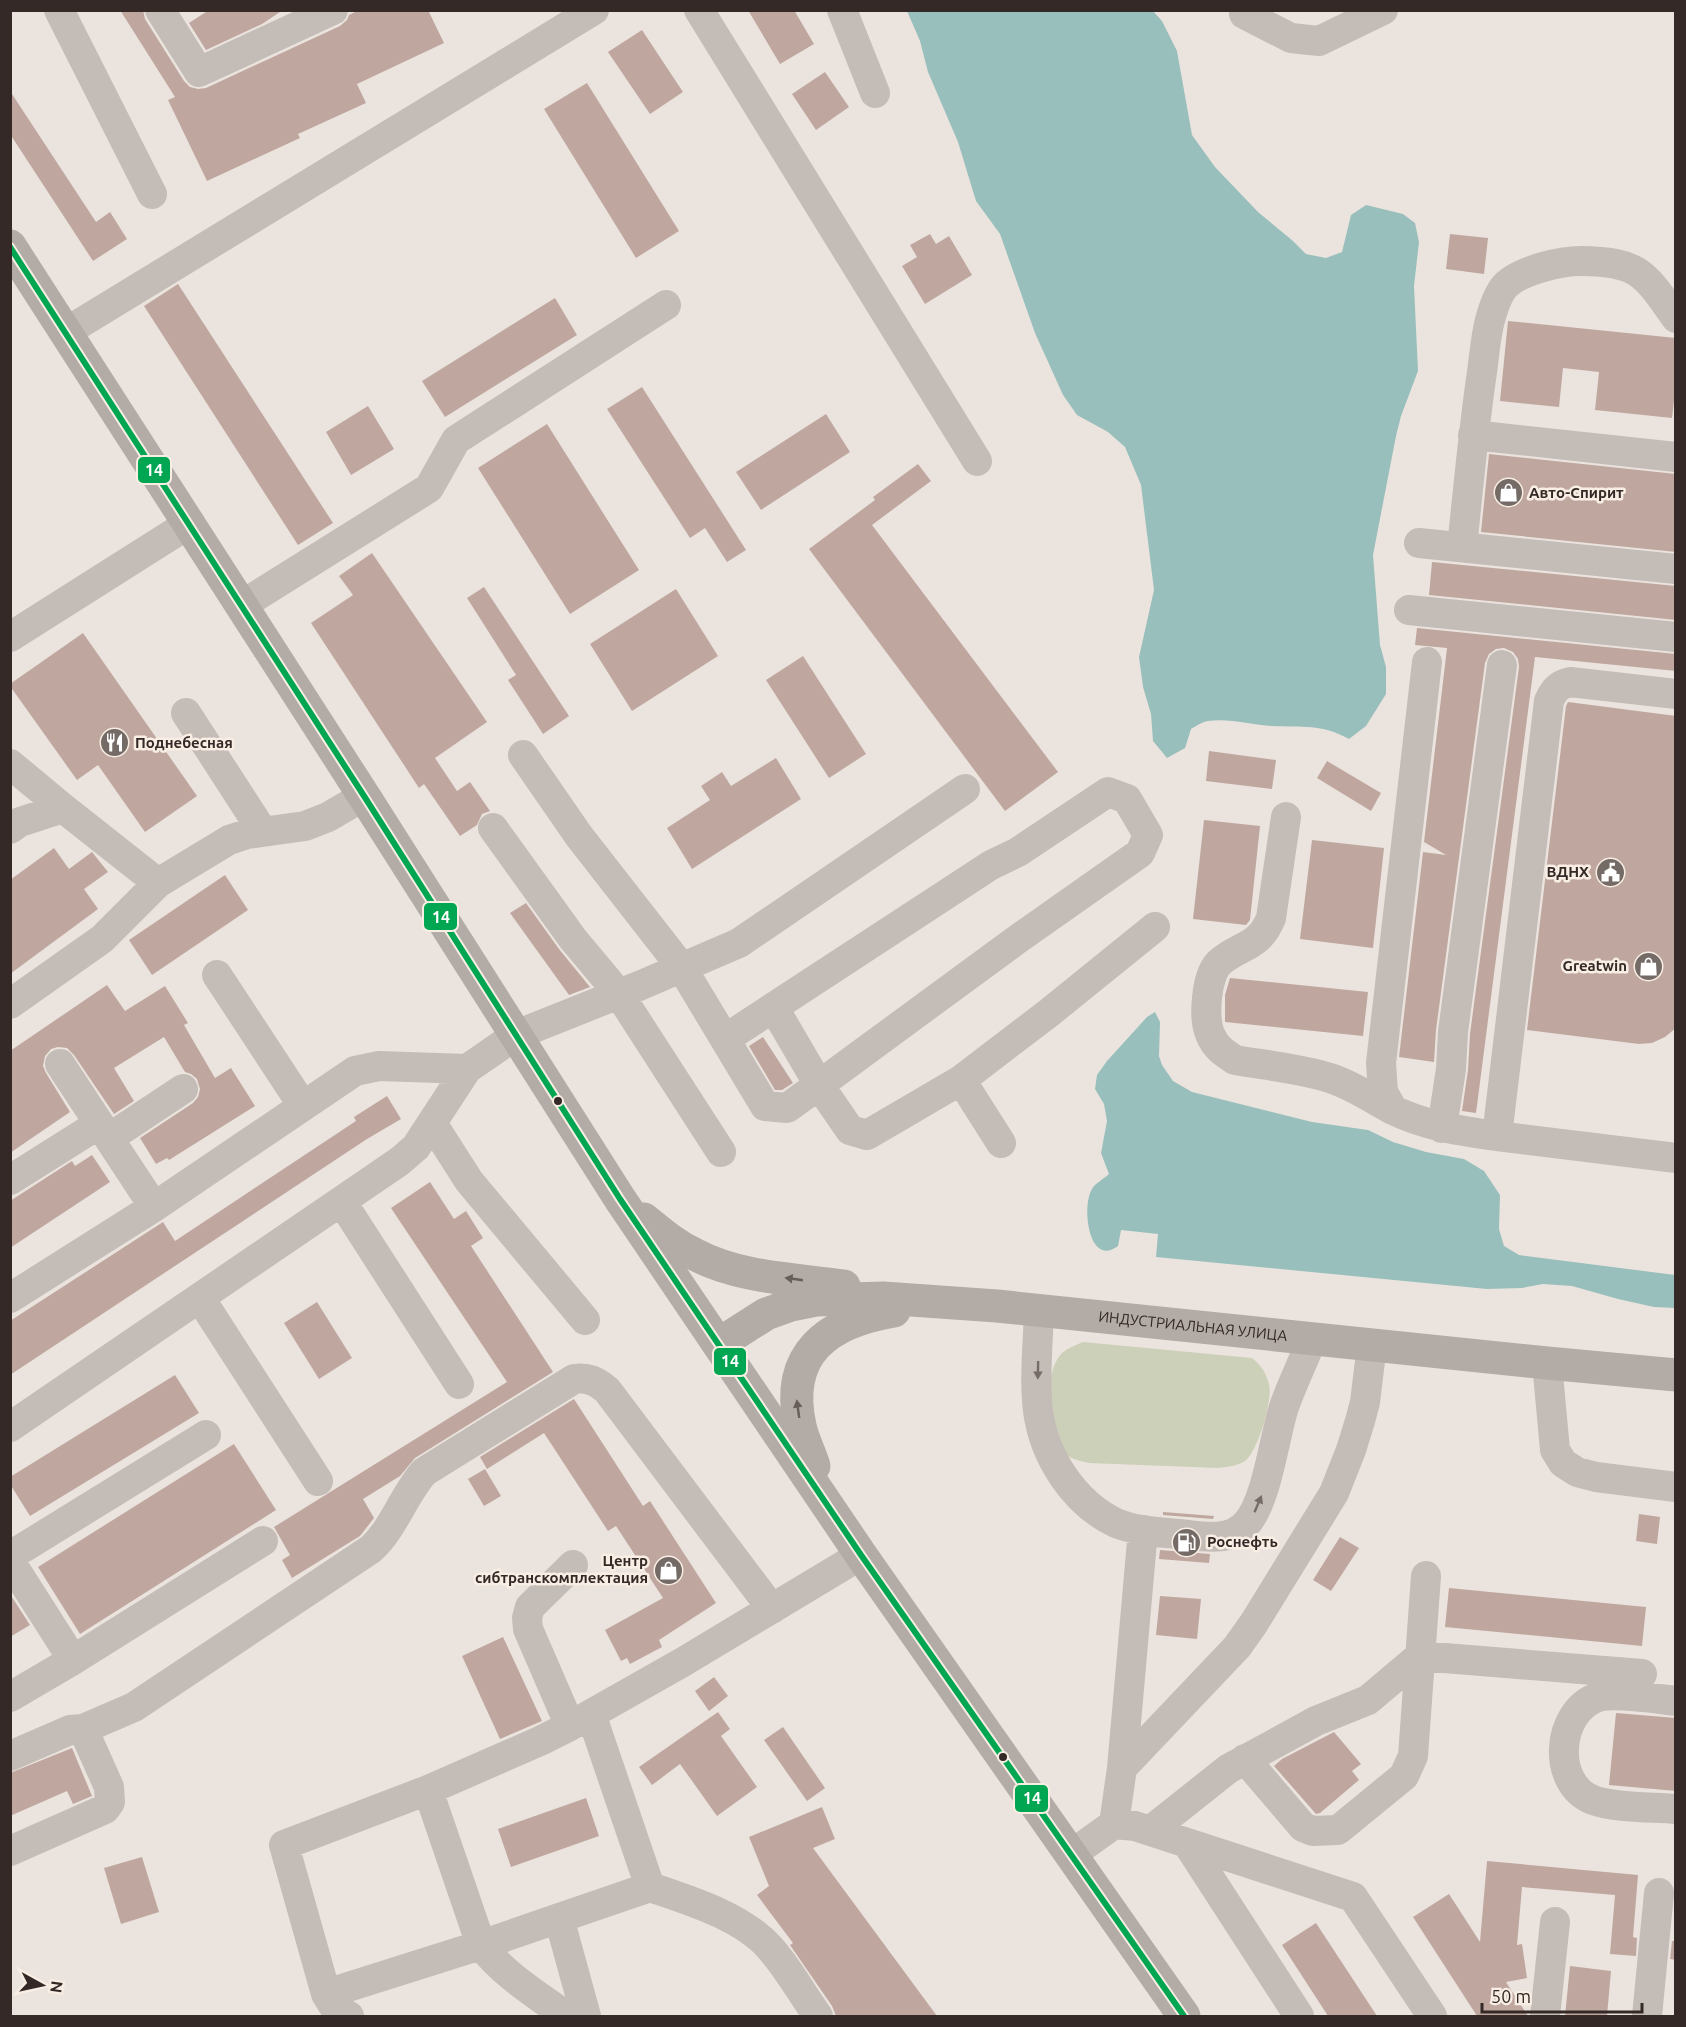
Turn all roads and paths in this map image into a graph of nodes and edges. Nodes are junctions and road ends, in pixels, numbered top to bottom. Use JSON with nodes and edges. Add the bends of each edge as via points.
{"nodes":[{"id":1,"x":59,"y":10,"type":"edge"},
{"id":2,"x":594,"y":10,"type":"edge"},
{"id":3,"x":699,"y":10,"type":"edge"},
{"id":4,"x":842,"y":10,"type":"edge"},
{"id":5,"x":1383,"y":10,"type":"edge"},
{"id":6,"x":330,"y":11,"type":"edge"},
{"id":7,"x":171,"y":14,"type":"edge"},
{"id":8,"x":1244,"y":14,"type":"dead end"},
{"id":9,"x":875,"y":93,"type":"dead end"},
{"id":10,"x":152,"y":194,"type":"dead end"},
{"id":11,"x":10,"y":246,"type":"edge"},
{"id":12,"x":666,"y":305,"type":"dead end"},
{"id":13,"x":1676,"y":318,"type":"edge"},
{"id":14,"x":66,"y":332,"type":"junction"},
{"id":15,"x":1473,"y":435,"type":"junction"},
{"id":16,"x":1676,"y":457,"type":"edge"},
{"id":17,"x":977,"y":461,"type":"dead end"},
{"id":18,"x":190,"y":524,"type":"junction"},
{"id":19,"x":1419,"y":543,"type":"dead end"},
{"id":20,"x":1462,"y":547,"type":"junction"},
{"id":21,"x":1676,"y":569,"type":"edge"},
{"id":22,"x":242,"y":605,"type":"junction"},
{"id":23,"x":1409,"y":610,"type":"dead end"},
{"id":24,"x":10,"y":637,"type":"edge"},
{"id":25,"x":1676,"y":637,"type":"edge"},
{"id":26,"x":1427,"y":662,"type":"dead end"},
{"id":27,"x":1502,"y":665,"type":"dead end"},
{"id":28,"x":1676,"y":694,"type":"edge"},
{"id":29,"x":186,"y":713,"type":"dead end"},
{"id":30,"x":523,"y":755,"type":"dead end"},
{"id":31,"x":10,"y":764,"type":"edge"},
{"id":32,"x":965,"y":789,"type":"dead end"},
{"id":33,"x":364,"y":796,"type":"junction"},
{"id":34,"x":63,"y":808,"type":"junction"},
{"id":35,"x":14,"y":816,"type":"edge"},
{"id":36,"x":1287,"y":817,"type":"dead end"},
{"id":37,"x":493,"y":828,"type":"dead end"},
{"id":38,"x":263,"y":831,"type":"junction"},
{"id":39,"x":158,"y":883,"type":"junction"},
{"id":40,"x":1155,"y":927,"type":"dead end"},
{"id":41,"x":682,"y":968,"type":"junction"},
{"id":42,"x":217,"y":975,"type":"dead end"},
{"id":43,"x":619,"y":994,"type":"junction"},
{"id":44,"x":10,"y":1005,"type":"edge"},
{"id":45,"x":774,"y":1008,"type":"junction"},
{"id":46,"x":516,"y":1035,"type":"junction"},
{"id":47,"x":725,"y":1039,"type":"junction"},
{"id":48,"x":60,"y":1064,"type":"dead end"},
{"id":49,"x":467,"y":1069,"type":"junction"},
{"id":50,"x":961,"y":1080,"type":"junction"},
{"id":51,"x":819,"y":1085,"type":"junction"},
{"id":52,"x":183,"y":1089,"type":"dead end"},
{"id":53,"x":303,"y":1107,"type":"junction"},
{"id":54,"x":1393,"y":1110,"type":"junction"},
{"id":55,"x":432,"y":1123,"type":"junction"},
{"id":56,"x":1442,"y":1128,"type":"junction"},
{"id":57,"x":104,"y":1131,"type":"junction"},
{"id":58,"x":1497,"y":1136,"type":"junction"},
{"id":59,"x":1001,"y":1143,"type":"dead end"},
{"id":60,"x":721,"y":1152,"type":"dead end"},
{"id":61,"x":1676,"y":1158,"type":"edge"},
{"id":62,"x":10,"y":1180,"type":"edge"},
{"id":63,"x":620,"y":1199,"type":"junction"},
{"id":64,"x":342,"y":1202,"type":"junction"},
{"id":65,"x":154,"y":1207,"type":"junction"},
{"id":66,"x":10,"y":1298,"type":"edge"},
{"id":67,"x":200,"y":1298,"type":"junction"},
{"id":68,"x":998,"y":1306,"type":"junction"},
{"id":69,"x":1039,"y":1311,"type":"junction"},
{"id":70,"x":585,"y":1320,"type":"dead end"},
{"id":71,"x":1312,"y":1339,"type":"junction"},
{"id":72,"x":719,"y":1344,"type":"junction"},
{"id":73,"x":1372,"y":1345,"type":"junction"},
{"id":74,"x":1547,"y":1363,"type":"junction"},
{"id":75,"x":1676,"y":1375,"type":"edge"},
{"id":76,"x":459,"y":1384,"type":"dead end"},
{"id":77,"x":10,"y":1427,"type":"edge"},
{"id":78,"x":206,"y":1435,"type":"dead end"},
{"id":79,"x":318,"y":1480,"type":"dead end"},
{"id":80,"x":1676,"y":1487,"type":"edge"},
{"id":81,"x":828,"y":1505,"type":"junction"},
{"id":82,"x":1143,"y":1530,"type":"junction"},
{"id":83,"x":264,"y":1541,"type":"dead end"},
{"id":84,"x":861,"y":1555,"type":"junction"},
{"id":85,"x":10,"y":1556,"type":"edge"},
{"id":86,"x":10,"y":1561,"type":"edge"},
{"id":87,"x":573,"y":1565,"type":"dead end"},
{"id":88,"x":1426,"y":1576,"type":"dead end"},
{"id":89,"x":772,"y":1609,"type":"junction"},
{"id":90,"x":1420,"y":1656,"type":"junction"},
{"id":91,"x":73,"y":1660,"type":"junction"},
{"id":92,"x":1642,"y":1674,"type":"dead end"},
{"id":93,"x":10,"y":1696,"type":"edge"},
{"id":94,"x":1676,"y":1701,"type":"edge"},
{"id":95,"x":580,"y":1720,"type":"junction"},
{"id":96,"x":83,"y":1729,"type":"junction"},
{"id":97,"x":10,"y":1756,"type":"edge"},
{"id":98,"x":1245,"y":1759,"type":"junction"},
{"id":99,"x":1122,"y":1768,"type":"junction"},
{"id":100,"x":428,"y":1790,"type":"junction"},
{"id":101,"x":1676,"y":1809,"type":"edge"},
{"id":102,"x":1114,"y":1824,"type":"junction"},
{"id":103,"x":1150,"y":1831,"type":"junction"},
{"id":104,"x":1187,"y":1843,"type":"junction"},
{"id":105,"x":10,"y":1851,"type":"edge"},
{"id":106,"x":1072,"y":1854,"type":"junction"},
{"id":107,"x":650,"y":1887,"type":"junction"},
{"id":108,"x":1659,"y":1893,"type":"dead end"},
{"id":109,"x":559,"y":1918,"type":"junction"},
{"id":110,"x":1555,"y":1922,"type":"dead end"},
{"id":111,"x":481,"y":1945,"type":"junction"},
{"id":112,"x":326,"y":1994,"type":"junction"},
{"id":113,"x":349,"y":2016,"type":"edge"},
{"id":114,"x":566,"y":2016,"type":"edge"},
{"id":115,"x":586,"y":2016,"type":"edge"},
{"id":116,"x":818,"y":2016,"type":"edge"},
{"id":117,"x":1185,"y":2016,"type":"edge"},
{"id":118,"x":1299,"y":2016,"type":"edge"},
{"id":119,"x":1432,"y":2016,"type":"edge"},
{"id":120,"x":1545,"y":2016,"type":"edge"},
{"id":121,"x":1647,"y":2016,"type":"edge"}],
"edges":[{"from":1,"to":10,"type":"lane"},
{"from":2,"to":14,"type":"lane"},
{"from":3,"to":17,"type":"lane"},
{"from":4,"to":9,"type":"lane"},
{"from":5,"to":8,"type":"lane","via":[[1319,41],[1291,38]]},
{"from":6,"to":7,"type":"lane","via":[[199,72]]},
{"from":11,"to":14,"type":"main road"},
{"from":12,"to":22,"type":"lane","via":[[456,440],[429,488]]},
{"from":13,"to":15,"type":"lane","via":[[1643,276],[1614,263],[1554,264],[1507,284],[1489,321]]},
{"from":14,"to":18,"type":"main road"},
{"from":15,"to":16,"type":"lane"},
{"from":15,"to":20,"type":"lane"},
{"from":18,"to":22,"type":"main road"},
{"from":18,"to":24,"type":"lane"},
{"from":19,"to":20,"type":"lane"},
{"from":20,"to":21,"type":"lane"},
{"from":22,"to":33,"type":"main road"},
{"from":23,"to":25,"type":"lane"},
{"from":26,"to":54,"type":"lane","via":[[1381,1064],[1383,1092]]},
{"from":27,"to":56,"type":"lane"},
{"from":28,"to":58,"type":"lane","via":[[1570,682],[1554,690]]},
{"from":29,"to":38,"type":"lane"},
{"from":30,"to":41,"type":"lane","via":[[579,836]]},
{"from":31,"to":34,"type":"lane"},
{"from":32,"to":41,"type":"lane","via":[[739,943]]},
{"from":33,"to":38,"type":"lane","via":[[305,826]]},
{"from":33,"to":46,"type":"main road"},
{"from":34,"to":35,"type":"lane"},
{"from":34,"to":39,"type":"lane"},
{"from":36,"to":54,"type":"lane","via":[[1271,918],[1265,933],[1219,963],[1211,973],[1209,1032],[1222,1053],[1235,1060],[1329,1077]]},
{"from":37,"to":43,"type":"lane","via":[[573,939]]},
{"from":38,"to":39,"type":"lane","via":[[229,840]]},
{"from":39,"to":44,"type":"lane","via":[[102,939]]},
{"from":40,"to":50,"type":"lane"},
{"from":41,"to":43,"type":"lane"},
{"from":41,"to":47,"type":"lane"},
{"from":42,"to":53,"type":"lane"},
{"from":43,"to":46,"type":"lane"},
{"from":43,"to":60,"type":"lane"},
{"from":45,"to":47,"type":"lane"},
{"from":45,"to":51,"type":"lane"},
{"from":45,"to":51,"type":"lane","via":[[1108,792],[1127,799],[1148,835],[1140,853]]},
{"from":46,"to":49,"type":"lane"},
{"from":46,"to":63,"type":"main road"},
{"from":47,"to":51,"type":"lane","via":[[765,1106],[787,1107]]},
{"from":48,"to":57,"type":"lane"},
{"from":49,"to":53,"type":"lane","via":[[379,1066],[355,1071]]},
{"from":49,"to":55,"type":"lane"},
{"from":50,"to":51,"type":"lane","via":[[867,1135],[850,1130]]},
{"from":50,"to":59,"type":"lane"},
{"from":52,"to":57,"type":"lane"},
{"from":53,"to":65,"type":"lane"},
{"from":54,"to":56,"type":"lane"},
{"from":55,"to":64,"type":"lane","via":[[416,1147]]},
{"from":55,"to":70,"type":"lane","via":[[469,1181]]},
{"from":56,"to":58,"type":"lane"},
{"from":57,"to":62,"type":"lane"},
{"from":57,"to":65,"type":"lane"},
{"from":58,"to":61,"type":"lane"},
{"from":68,"to":63,"type":"main road","one_way":true,"via":[[750,1273],[717,1265],[673,1242]]},
{"from":63,"to":72,"type":"main road"},
{"from":64,"to":67,"type":"lane"},
{"from":64,"to":76,"type":"lane"},
{"from":65,"to":66,"type":"lane"},
{"from":67,"to":77,"type":"lane"},
{"from":67,"to":79,"type":"lane"},
{"from":68,"to":69,"type":"main road","name":"ИНДУСТРИАЛЬНАЯ УЛИЦА"},
{"from":68,"to":72,"type":"main road","name":"ИНДУСТРИАЛЬНАЯ УЛИЦА","via":[[883,1298],[816,1300],[766,1314]]},
{"from":81,"to":68,"type":"main road","one_way":true,"via":[[800,1427],[796,1397],[809,1353],[826,1334],[871,1315]]},
{"from":69,"to":71,"type":"main road","name":"ИНДУСТРИАЛЬНАЯ УЛИЦА"},
{"from":69,"to":82,"type":"lane","one_way":true,"via":[[1038,1411],[1046,1446],[1060,1471],[1090,1506],[1116,1522]]},
{"from":71,"to":73,"type":"main road","name":"ИНДУСТРИАЛЬНАЯ УЛИЦА"},
{"from":82,"to":71,"type":"lane","one_way":true,"via":[[1219,1537],[1247,1524],[1259,1504],[1285,1405]]},
{"from":72,"to":81,"type":"main road"},
{"from":73,"to":74,"type":"main road","name":"ИНДУСТРИАЛЬНАЯ УЛИЦА"},
{"from":73,"to":99,"type":"lane","via":[[1362,1412],[1334,1493],[1237,1647]]},
{"from":74,"to":75,"type":"main road","name":"ИНДУСТРИАЛЬНАЯ УЛИЦА"},
{"from":74,"to":80,"type":"lane","via":[[1555,1450],[1563,1463],[1596,1477]]},
{"from":78,"to":85,"type":"lane"},
{"from":81,"to":84,"type":"main road"},
{"from":82,"to":99,"type":"lane"},
{"from":83,"to":91,"type":"lane"},
{"from":84,"to":89,"type":"lane"},
{"from":84,"to":106,"type":"main road"},
{"from":86,"to":91,"type":"lane"},
{"from":87,"to":95,"type":"lane","via":[[530,1607],[527,1618],[528,1629]]},
{"from":88,"to":90,"type":"lane"},
{"from":89,"to":95,"type":"lane"},
{"from":89,"to":96,"type":"lane","via":[[608,1390],[593,1380],[574,1379],[424,1472],[371,1549],[134,1707]]},
{"from":90,"to":92,"type":"lane"},
{"from":90,"to":98,"type":"lane","via":[[1368,1700],[1316,1721]]},
{"from":90,"to":98,"type":"lane","via":[[1409,1767],[1404,1776],[1338,1830],[1313,1831],[1303,1827]]},
{"from":91,"to":93,"type":"lane"},
{"from":94,"to":101,"type":"lane","via":[[1598,1697],[1584,1704],[1575,1716],[1563,1752],[1572,1783],[1592,1800]]},
{"from":95,"to":100,"type":"lane","via":[[540,1742]]},
{"from":95,"to":107,"type":"lane"},
{"from":96,"to":97,"type":"lane","via":[[70,1730]]},
{"from":96,"to":105,"type":"lane","via":[[109,1787],[110,1802],[105,1809]]},
{"from":98,"to":103,"type":"lane"},
{"from":99,"to":102,"type":"lane"},
{"from":100,"to":111,"type":"lane"},
{"from":100,"to":112,"type":"lane","via":[[284,1845]]},
{"from":102,"to":103,"type":"lane"},
{"from":102,"to":106,"type":"lane"},
{"from":103,"to":104,"type":"lane"},
{"from":104,"to":118,"type":"lane"},
{"from":104,"to":119,"type":"lane","via":[[1353,1897]]},
{"from":106,"to":117,"type":"main road"},
{"from":107,"to":109,"type":"lane"},
{"from":107,"to":116,"type":"lane","via":[[703,1905],[755,1935],[769,1947]]},
{"from":108,"to":121,"type":"lane"},
{"from":109,"to":111,"type":"lane"},
{"from":109,"to":115,"type":"lane"},
{"from":110,"to":120,"type":"lane"},
{"from":111,"to":112,"type":"lane"},
{"from":111,"to":114,"type":"lane","via":[[494,1963]]},
{"from":112,"to":113,"type":"lane","via":[[334,2007]]}]}
